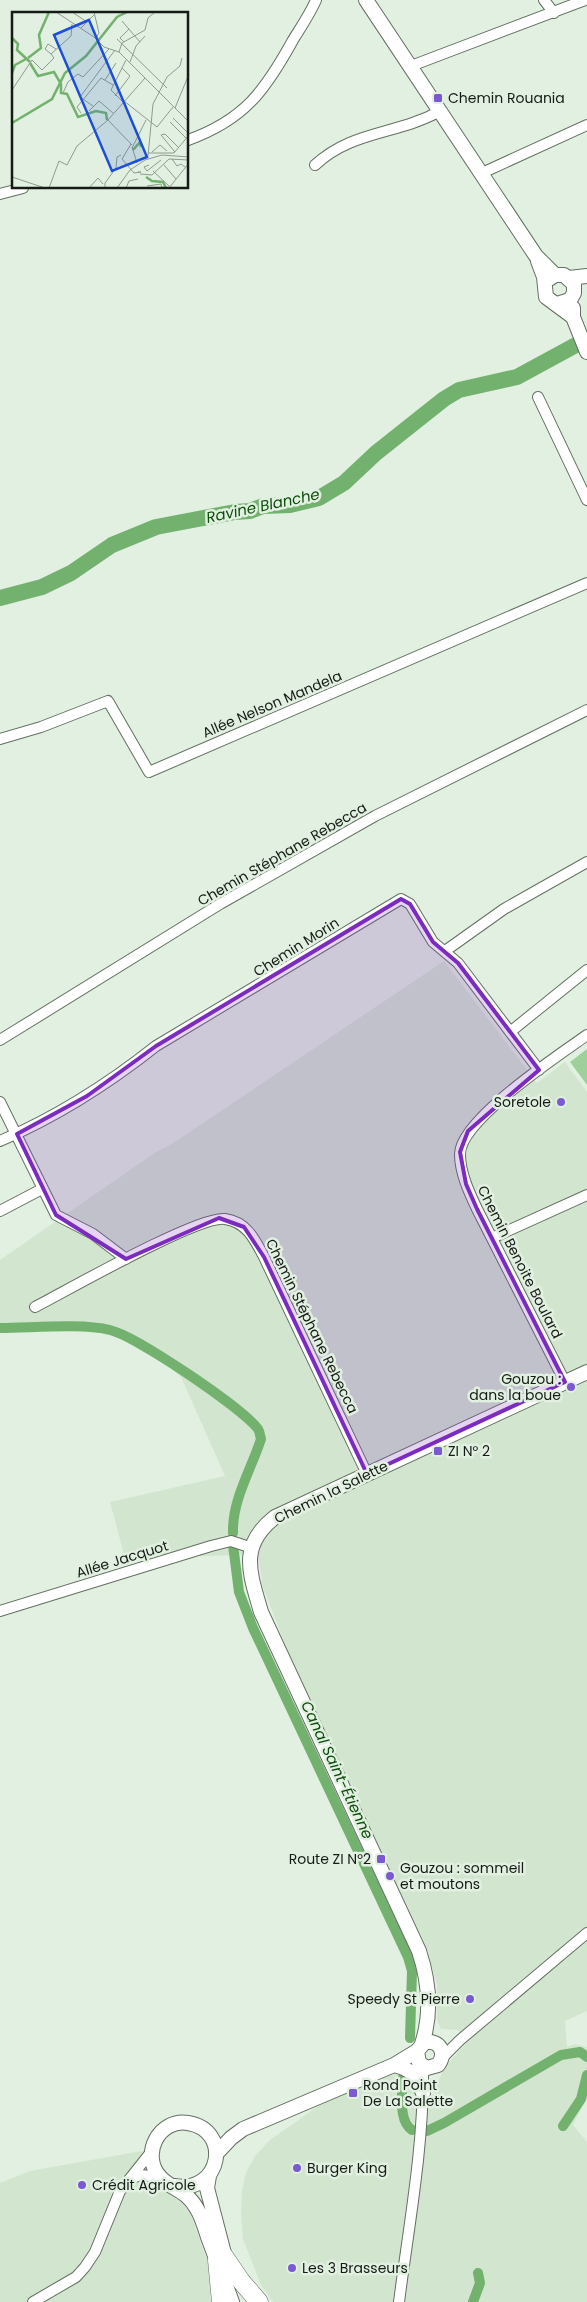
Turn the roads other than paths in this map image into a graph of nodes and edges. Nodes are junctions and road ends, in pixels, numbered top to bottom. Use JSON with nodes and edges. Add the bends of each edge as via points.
{"nodes":[{"id":1,"x":316,"y":0,"type":"edge"},
{"id":2,"x":366,"y":0,"type":"edge"},
{"id":3,"x":544,"y":0,"type":"edge"},
{"id":4,"x":585,"y":0,"type":"edge"},
{"id":5,"x":554,"y":13,"type":"junction"},
{"id":6,"x":411,"y":66,"type":"junction"},
{"id":7,"x":440,"y":110,"type":"junction"},
{"id":8,"x":587,"y":125,"type":"edge"},
{"id":9,"x":189,"y":140,"type":"edge"},
{"id":10,"x":315,"y":165,"type":"dead end"},
{"id":11,"x":482,"y":173,"type":"junction"},
{"id":12,"x":19,"y":189,"type":"edge"},
{"id":13,"x":0,"y":194,"type":"edge"},
{"id":14,"x":536,"y":256,"type":"junction"},
{"id":15,"x":555,"y":275,"type":"junction"},
{"id":16,"x":587,"y":276,"type":"edge"},
{"id":17,"x":569,"y":278,"type":"junction"},
{"id":18,"x":587,"y":282,"type":"edge"},
{"id":19,"x":545,"y":286,"type":"junction"},
{"id":20,"x":574,"y":295,"type":"junction"},
{"id":21,"x":557,"y":304,"type":"junction"},
{"id":22,"x":574,"y":317,"type":"junction"},
{"id":23,"x":587,"y":352,"type":"edge"},
{"id":24,"x":538,"y":397,"type":"dead end"},
{"id":25,"x":587,"y":500,"type":"edge"},
{"id":26,"x":587,"y":583,"type":"edge"},
{"id":27,"x":587,"y":710,"type":"edge"},
{"id":28,"x":0,"y":739,"type":"edge"},
{"id":29,"x":587,"y":862,"type":"edge"},
{"id":30,"x":445,"y":951,"type":"junction"},
{"id":31,"x":587,"y":970,"type":"edge"},
{"id":32,"x":510,"y":1032,"type":"junction"},
{"id":33,"x":587,"y":1035,"type":"edge"},
{"id":34,"x":0,"y":1040,"type":"edge"},
{"id":35,"x":539,"y":1070,"type":"junction"},
{"id":36,"x":0,"y":1102,"type":"edge"},
{"id":37,"x":17,"y":1134,"type":"junction"},
{"id":38,"x":0,"y":1142,"type":"edge"},
{"id":39,"x":42,"y":1189,"type":"junction"},
{"id":40,"x":587,"y":1195,"type":"edge"},
{"id":41,"x":0,"y":1211,"type":"edge"},
{"id":42,"x":492,"y":1238,"type":"junction"},
{"id":43,"x":126,"y":1259,"type":"junction"},
{"id":44,"x":35,"y":1307,"type":"dead end"},
{"id":45,"x":587,"y":1372,"type":"edge"},
{"id":46,"x":565,"y":1382,"type":"junction"},
{"id":47,"x":367,"y":1474,"type":"junction"},
{"id":48,"x":252,"y":1548,"type":"junction"},
{"id":49,"x":0,"y":1611,"type":"edge"},
{"id":50,"x":587,"y":1933,"type":"edge"},
{"id":51,"x":429,"y":2055,"type":"junction"},
{"id":52,"x":394,"y":2065,"type":"junction"},
{"id":53,"x":424,"y":2093,"type":"junction"},
{"id":54,"x":243,"y":2129,"type":"junction"},
{"id":55,"x":206,"y":2131,"type":"junction"},
{"id":56,"x":151,"y":2152,"type":"junction"},
{"id":57,"x":216,"y":2154,"type":"junction"},
{"id":58,"x":209,"y":2176,"type":"junction"},
{"id":59,"x":160,"y":2177,"type":"junction"},
{"id":60,"x":129,"y":2180,"type":"junction"},
{"id":61,"x":174,"y":2186,"type":"junction"},
{"id":62,"x":220,"y":2258,"type":"junction"},
{"id":63,"x":33,"y":2302,"type":"edge"},
{"id":64,"x":221,"y":2302,"type":"edge"},
{"id":65,"x":232,"y":2302,"type":"edge"},
{"id":66,"x":240,"y":2302,"type":"edge"},
{"id":67,"x":259,"y":2302,"type":"edge"},
{"id":68,"x":399,"y":2302,"type":"edge"}],
"edges":[{"from":1,"to":9,"type":"street","via":[[279,65],[247,107],[220,126]]},
{"from":2,"to":6,"type":"street"},
{"from":3,"to":5,"type":"street"},
{"from":4,"to":5,"type":"street"},
{"from":5,"to":6,"type":"street"},
{"from":6,"to":7,"type":"street"},
{"from":7,"to":10,"type":"street","via":[[405,127],[350,141]]},
{"from":7,"to":11,"type":"street"},
{"from":8,"to":11,"type":"street"},
{"from":11,"to":14,"type":"street"},
{"from":12,"to":13,"type":"street"},
{"from":14,"to":15,"type":"street"},
{"from":14,"to":19,"type":"street"},
{"from":15,"to":17,"type":"street"},
{"from":15,"to":19,"type":"street"},
{"from":16,"to":17,"type":"street"},
{"from":17,"to":20,"type":"street","via":[[574,284]]},
{"from":18,"to":20,"type":"street"},
{"from":19,"to":21,"type":"street","via":[[546,297]]},
{"from":20,"to":21,"type":"street","via":[[566,303]]},
{"from":20,"to":22,"type":"street"},
{"from":21,"to":22,"type":"street"},
{"from":22,"to":23,"type":"street"},
{"from":24,"to":25,"type":"street"},
{"from":26,"to":28,"type":"street","name":"Allée Nelson Mandela","via":[[149,772],[108,701]]},
{"from":27,"to":34,"type":"street","name":"Chemin Stéphane Rebecca","via":[[375,816],[220,904]]},
{"from":29,"to":30,"type":"street","via":[[518,900]]},
{"from":30,"to":32,"type":"street","name":"Chemin Morin","via":[[458,963]]},
{"from":30,"to":37,"type":"street","name":"Chemin Morin","via":[[433,942],[410,904],[398,900],[156,1046],[87,1096]]},
{"from":31,"to":32,"type":"street"},
{"from":32,"to":35,"type":"street","name":"Chemin Morin"},
{"from":33,"to":35,"type":"street"},
{"from":35,"to":42,"type":"street","name":"Chemin Benoite Boulard","via":[[468,1131],[460,1152],[466,1184]]},
{"from":36,"to":37,"type":"street"},
{"from":37,"to":38,"type":"street","name":"Chemin Morin"},
{"from":37,"to":39,"type":"street"},
{"from":39,"to":41,"type":"street"},
{"from":39,"to":43,"type":"street","via":[[56,1215],[93,1234]]},
{"from":40,"to":42,"type":"street"},
{"from":42,"to":46,"type":"street","name":"Chemin Benoite Boulard"},
{"from":43,"to":44,"type":"street","name":"Chemin Stéphane Rebecca"},
{"from":43,"to":47,"type":"street","name":"Chemin Stéphane Rebecca","via":[[219,1218],[236,1222],[251,1233]]},
{"from":45,"to":46,"type":"street","name":"Chemin la Salette"},
{"from":46,"to":47,"type":"street","name":"Chemin la Salette"},
{"from":47,"to":48,"type":"street","name":"Chemin la Salette","via":[[275,1517],[261,1528]]},
{"from":48,"to":49,"type":"street","name":"Allée Jacquot","via":[[232,1541],[210,1546]]},
{"from":48,"to":51,"type":"street","name":"Chemin la Salette","via":[[250,1568],[261,1612],[419,1951],[428,1986]]},
{"from":50,"to":51,"type":"street","via":[[460,2040]]},
{"from":51,"to":52,"type":"street"},
{"from":51,"to":53,"type":"street"},
{"from":52,"to":53,"type":"street","via":[[411,2071]]},
{"from":52,"to":54,"type":"street"},
{"from":53,"to":68,"type":"street"},
{"from":54,"to":55,"type":"street"},
{"from":54,"to":57,"type":"street"},
{"from":55,"to":56,"type":"street","via":[[187,2122],[172,2125],[159,2133]]},
{"from":55,"to":57,"type":"street","via":[[215,2145]]},
{"from":56,"to":59,"type":"street"},
{"from":56,"to":60,"type":"street"},
{"from":57,"to":58,"type":"street"},
{"from":58,"to":61,"type":"street","via":[[193,2186]]},
{"from":58,"to":62,"type":"street","via":[[207,2188]]},
{"from":59,"to":60,"type":"street","via":[[140,2175]]},
{"from":59,"to":61,"type":"street"},
{"from":60,"to":63,"type":"street","via":[[120,2191],[95,2252],[85,2267],[76,2277]]},
{"from":61,"to":62,"type":"street","via":[[185,2193],[197,2209]]},
{"from":62,"to":64,"type":"highway"},
{"from":62,"to":65,"type":"street"},
{"from":62,"to":66,"type":"street"},
{"from":62,"to":67,"type":"highway"}]}
